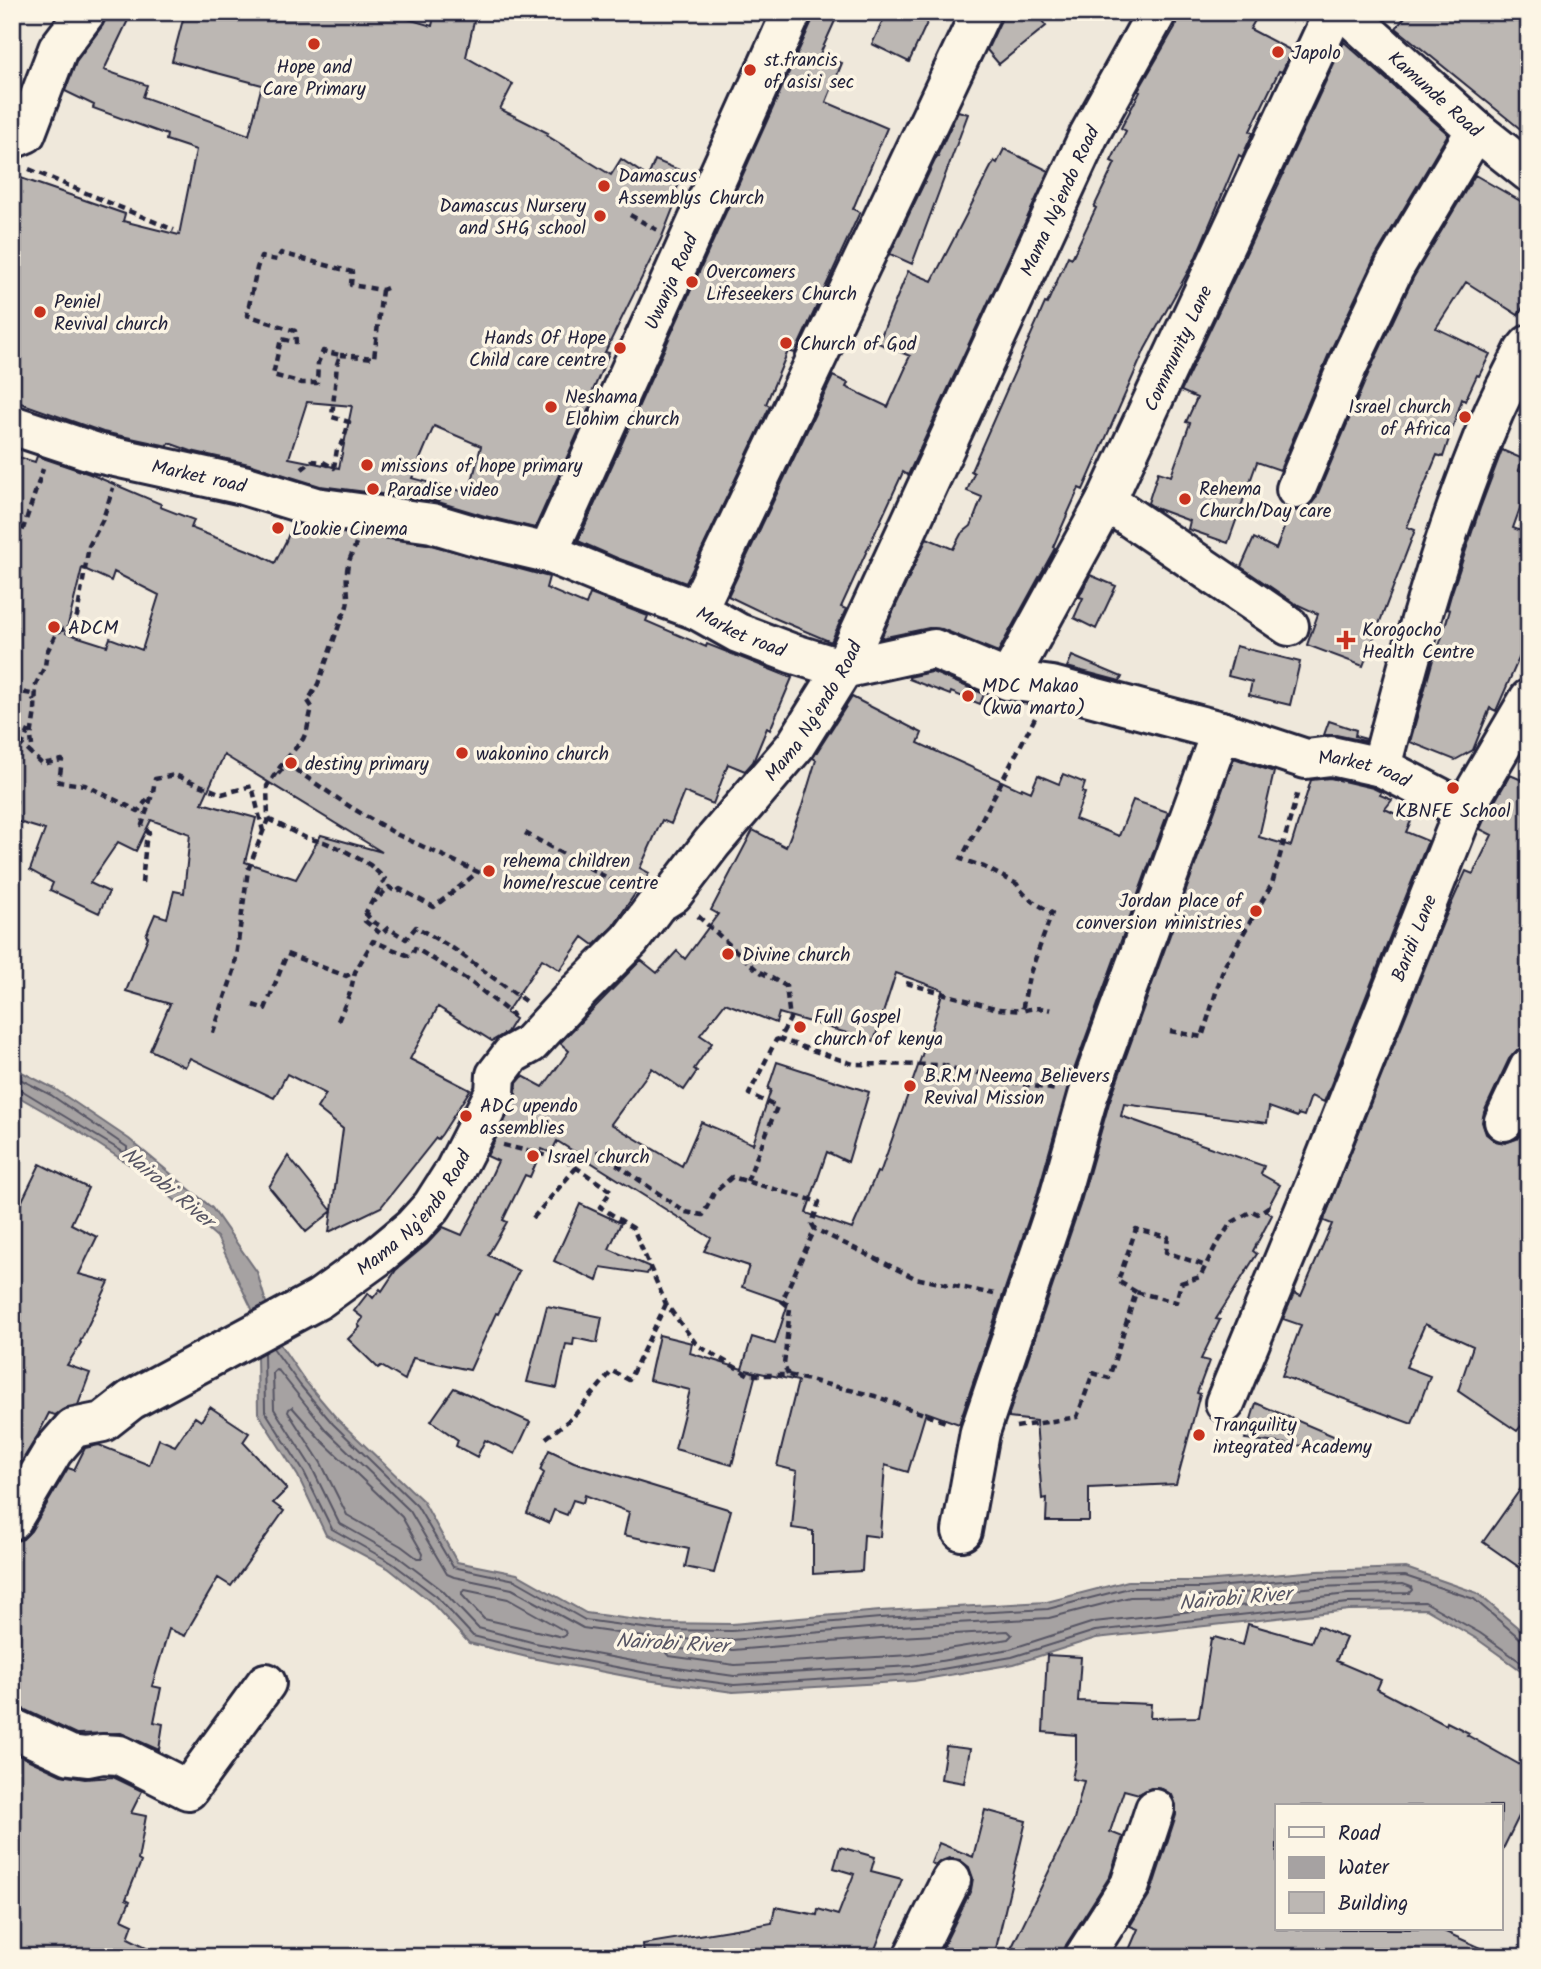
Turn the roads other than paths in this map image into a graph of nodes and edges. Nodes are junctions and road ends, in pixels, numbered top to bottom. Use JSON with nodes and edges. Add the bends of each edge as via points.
{"nodes":[{"id":1,"x":86,"y":12,"type":"edge"},
{"id":2,"x":792,"y":12,"type":"edge"},
{"id":3,"x":981,"y":12,"type":"edge"},
{"id":4,"x":1157,"y":12,"type":"edge"},
{"id":5,"x":1337,"y":12,"type":"edge"},
{"id":6,"x":1345,"y":12,"type":"edge"},
{"id":7,"x":1476,"y":130,"type":"junction"},
{"id":8,"x":17,"y":152,"type":"edge"},
{"id":9,"x":1529,"y":172,"type":"edge"},
{"id":10,"x":1529,"y":345,"type":"edge"},
{"id":11,"x":12,"y":425,"type":"edge"},
{"id":12,"x":1296,"y":489,"type":"dead end"},
{"id":13,"x":1106,"y":501,"type":"junction"},
{"id":14,"x":548,"y":552,"type":"junction"},
{"id":15,"x":697,"y":610,"type":"junction"},
{"id":16,"x":1289,"y":626,"type":"dead end"},
{"id":17,"x":844,"y":669,"type":"junction"},
{"id":18,"x":1009,"y":680,"type":"junction"},
{"id":19,"x":1529,"y":699,"type":"edge"},
{"id":20,"x":1221,"y":731,"type":"junction"},
{"id":21,"x":1381,"y":767,"type":"junction"},
{"id":22,"x":1464,"y":810,"type":"junction"},
{"id":23,"x":1529,"y":1068,"type":"edge"},
{"id":24,"x":1504,"y":1121,"type":"dead end"},
{"id":25,"x":1224,"y":1403,"type":"dead end"},
{"id":26,"x":12,"y":1520,"type":"edge"},
{"id":27,"x":962,"y":1531,"type":"dead end"},
{"id":28,"x":266,"y":1682,"type":"dead end"},
{"id":29,"x":12,"y":1728,"type":"edge"},
{"id":30,"x":1155,"y":1809,"type":"dead end"},
{"id":31,"x":951,"y":1880,"type":"dead end"},
{"id":32,"x":913,"y":1957,"type":"edge"},
{"id":33,"x":1084,"y":1957,"type":"edge"}],
"edges":[{"from":1,"to":8,"type":"street","via":[[58,49]]},
{"from":2,"to":14,"type":"street","name":"Uwanja Road"},
{"from":3,"to":15,"type":"street"},
{"from":4,"to":17,"type":"street","name":"Mama Ng'endo Road","via":[[1089,135]]},
{"from":5,"to":13,"type":"street","name":"Community Lane"},
{"from":6,"to":7,"type":"street","name":"Kamunde Road"},
{"from":7,"to":9,"type":"street","name":"Kamunde Road"},
{"from":7,"to":12,"type":"street","via":[[1394,268]]},
{"from":10,"to":21,"type":"street","via":[[1469,474],[1433,578]]},
{"from":11,"to":14,"type":"street","name":"Market road","via":[[97,453],[243,485],[315,508],[432,523]]},
{"from":13,"to":16,"type":"street"},
{"from":13,"to":18,"type":"street","name":"Community Lane"},
{"from":14,"to":15,"type":"street","name":"Market road"},
{"from":15,"to":17,"type":"street","name":"Market road","via":[[738,633]]},
{"from":17,"to":18,"type":"street","name":"Market road","via":[[934,649]]},
{"from":17,"to":26,"type":"street","name":"Mama Ng'endo Road","via":[[795,746],[630,940],[496,1075],[495,1092],[455,1170],[432,1206],[404,1235],[319,1299],[131,1400],[103,1422],[73,1428],[53,1451]]},
{"from":18,"to":20,"type":"street","name":"Market road","via":[[1052,686]]},
{"from":19,"to":22,"type":"street","name":"Baridi Lane"},
{"from":20,"to":21,"type":"street","name":"Market road","via":[[1306,760],[1331,756]]},
{"from":20,"to":27,"type":"street","via":[[1088,1096],[984,1421]]},
{"from":21,"to":22,"type":"street","name":"Market road"},
{"from":22,"to":25,"type":"street","name":"Baridi Lane"},
{"from":23,"to":24,"type":"street"},
{"from":28,"to":29,"type":"street","via":[[188,1790],[119,1755],[70,1755]]},
{"from":30,"to":33,"type":"street","via":[[1130,1885]]},
{"from":31,"to":32,"type":"street"}]}
